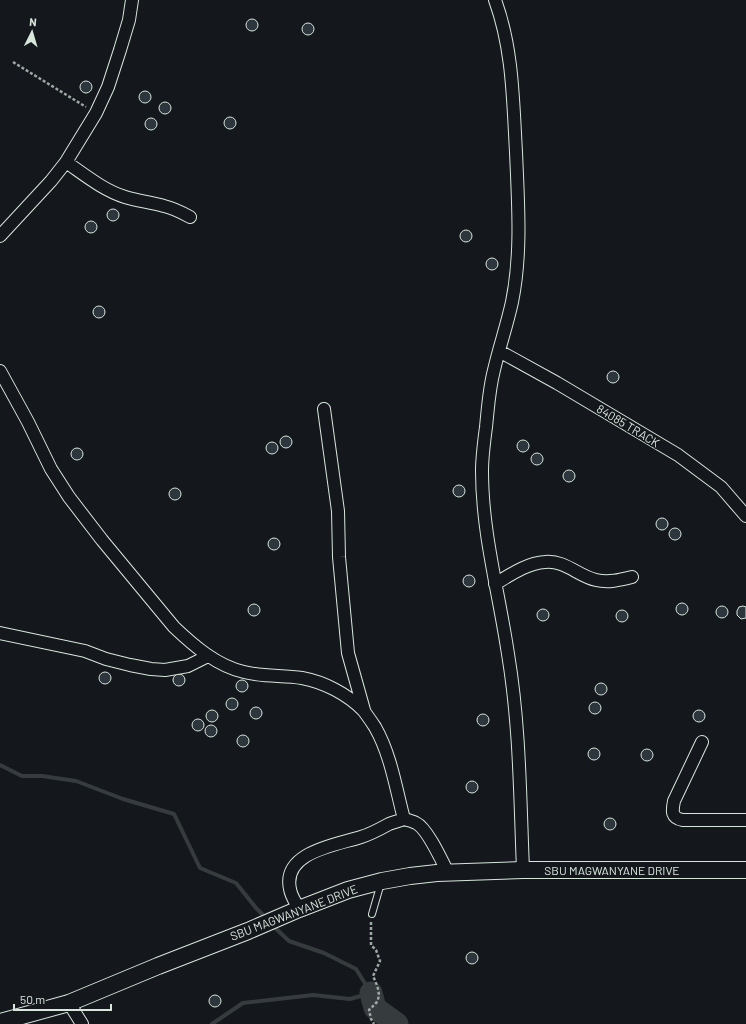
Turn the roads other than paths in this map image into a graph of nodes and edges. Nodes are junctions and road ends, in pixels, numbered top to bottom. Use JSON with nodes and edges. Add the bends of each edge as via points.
{"nodes":[{"id":1,"x":132,"y":0,"type":"edge"},
{"id":2,"x":496,"y":0,"type":"edge"},
{"id":3,"x":66,"y":162,"type":"junction"},
{"id":4,"x":190,"y":217,"type":"dead end"},
{"id":5,"x":0,"y":236,"type":"edge"},
{"id":6,"x":499,"y":351,"type":"junction"},
{"id":7,"x":0,"y":371,"type":"edge"},
{"id":8,"x":324,"y":409,"type":"dead end"},
{"id":9,"x":743,"y":508,"type":"edge"},
{"id":10,"x":632,"y":577,"type":"dead end"},
{"id":11,"x":495,"y":584,"type":"junction"},
{"id":12,"x":0,"y":633,"type":"edge"},
{"id":13,"x":208,"y":656,"type":"junction"},
{"id":14,"x":364,"y":711,"type":"junction"},
{"id":15,"x":702,"y":742,"type":"dead end"},
{"id":16,"x":404,"y":819,"type":"junction"},
{"id":17,"x":746,"y":820,"type":"edge"},
{"id":18,"x":523,"y":870,"type":"junction"},
{"id":19,"x":746,"y":870,"type":"edge"},
{"id":20,"x":448,"y":872,"type":"junction"},
{"id":21,"x":382,"y":881,"type":"junction"},
{"id":22,"x":294,"y":911,"type":"junction"},
{"id":23,"x":372,"y":914,"type":"road end"},
{"id":24,"x":68,"y":1003,"type":"junction"},
{"id":25,"x":0,"y":1022,"type":"edge"},
{"id":26,"x":82,"y":1024,"type":"edge"}],
"edges":[{"from":1,"to":3,"type":"street","via":[[129,20],[108,87],[96,113]]},
{"from":2,"to":6,"type":"street","via":[[512,75],[518,209],[517,273]]},
{"from":3,"to":4,"type":"street","via":[[110,191],[173,208]]},
{"from":3,"to":5,"type":"street"},
{"from":6,"to":9,"type":"street","name":"84085 TRACK","via":[[678,455],[721,487]]},
{"from":6,"to":11,"type":"street","via":[[493,372],[482,470],[486,530]]},
{"from":7,"to":13,"type":"street","via":[[69,497],[174,627]]},
{"from":8,"to":14,"type":"street","via":[[338,511],[339,557],[348,653]]},
{"from":10,"to":11,"type":"street","via":[[600,581],[586,577],[565,564],[545,562],[521,569]]},
{"from":11,"to":18,"type":"street","via":[[509,655],[516,715]]},
{"from":12,"to":13,"type":"street","via":[[85,651],[151,669],[165,670],[188,666]]},
{"from":13,"to":14,"type":"street","via":[[244,672],[314,681],[352,700]]},
{"from":14,"to":16,"type":"street","via":[[385,748]]},
{"from":15,"to":17,"type":"street","via":[[674,801],[674,816],[683,820]]},
{"from":16,"to":20,"type":"street","via":[[425,831]]},
{"from":16,"to":22,"type":"street","via":[[362,837],[311,853],[299,861],[289,876]]},
{"from":18,"to":19,"type":"main road","name":"SBU MAGWANYANE DRIVE"},
{"from":18,"to":20,"type":"main road","name":"SBU MAGWANYANE DRIVE"},
{"from":20,"to":21,"type":"main road","name":"SBU MAGWANYANE DRIVE"},
{"from":21,"to":22,"type":"main road","name":"SBU MAGWANYANE DRIVE","via":[[348,890]]},
{"from":21,"to":23,"type":"lane"},
{"from":22,"to":24,"type":"main road","name":"SBU MAGWANYANE DRIVE"},
{"from":24,"to":25,"type":"main road","name":"SBU MAGWANYANE DRIVE"},
{"from":24,"to":26,"type":"street"}]}
